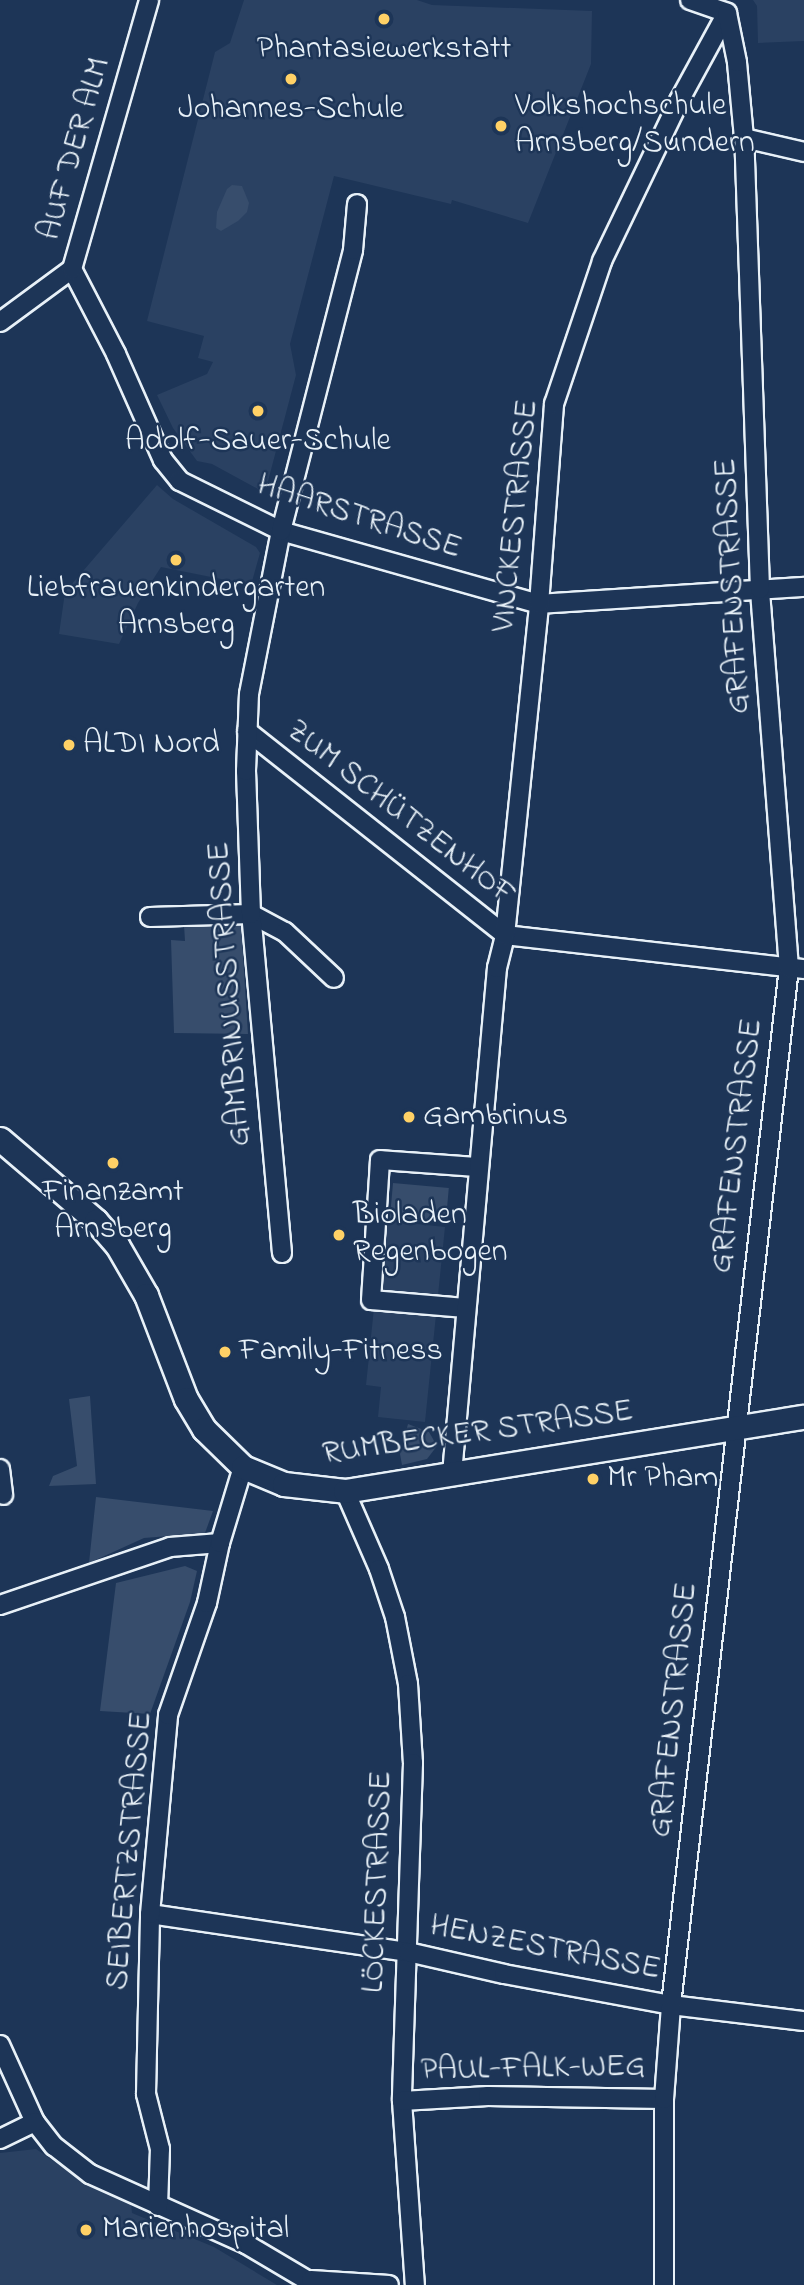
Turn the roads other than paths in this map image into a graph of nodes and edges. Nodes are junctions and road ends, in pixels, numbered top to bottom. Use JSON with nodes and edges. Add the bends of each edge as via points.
{"nodes":[{"id":1,"x":149,"y":0,"type":"edge"},
{"id":2,"x":690,"y":0,"type":"edge"},
{"id":3,"x":727,"y":13,"type":"junction"},
{"id":4,"x":744,"y":138,"type":"junction"},
{"id":5,"x":804,"y":152,"type":"edge"},
{"id":6,"x":357,"y":204,"type":"dead end"},
{"id":7,"x":72,"y":270,"type":"junction"},
{"id":8,"x":0,"y":322,"type":"edge"},
{"id":9,"x":281,"y":531,"type":"junction"},
{"id":10,"x":804,"y":587,"type":"edge"},
{"id":11,"x":760,"y":589,"type":"junction"},
{"id":12,"x":539,"y":604,"type":"junction"},
{"id":13,"x":247,"y":731,"type":"junction"},
{"id":14,"x":251,"y":914,"type":"junction"},
{"id":15,"x":150,"y":918,"type":"dead end"},
{"id":16,"x":506,"y":935,"type":"junction"},
{"id":17,"x":797,"y":969,"type":"edge"},
{"id":18,"x":334,"y":978,"type":"dead end"},
{"id":19,"x":0,"y":1139,"type":"edge"},
{"id":20,"x":478,"y":1167,"type":"junction"},
{"id":21,"x":282,"y":1253,"type":"dead end"},
{"id":22,"x":465,"y":1308,"type":"junction"},
{"id":23,"x":804,"y":1417,"type":"edge"},
{"id":24,"x":735,"y":1428,"type":"junction"},
{"id":25,"x":243,"y":1467,"type":"junction"},
{"id":26,"x":0,"y":1469,"type":"edge"},
{"id":27,"x":452,"y":1474,"type":"junction"},
{"id":28,"x":345,"y":1491,"type":"junction"},
{"id":29,"x":3,"y":1495,"type":"dead end"},
{"id":30,"x":220,"y":1544,"type":"junction"},
{"id":31,"x":0,"y":1605,"type":"edge"},
{"id":32,"x":150,"y":1914,"type":"junction"},
{"id":33,"x":408,"y":1952,"type":"junction"},
{"id":34,"x":671,"y":2005,"type":"junction"},
{"id":35,"x":804,"y":2021,"type":"edge"},
{"id":36,"x":0,"y":2045,"type":"edge"},
{"id":37,"x":664,"y":2099,"type":"junction"},
{"id":38,"x":402,"y":2102,"type":"junction"},
{"id":39,"x":35,"y":2122,"type":"junction"},
{"id":40,"x":0,"y":2139,"type":"edge"},
{"id":41,"x":158,"y":2206,"type":"junction"},
{"id":42,"x":313,"y":2283,"type":"edge"},
{"id":43,"x":389,"y":2285,"type":"edge"},
{"id":44,"x":415,"y":2285,"type":"edge"},
{"id":45,"x":664,"y":2285,"type":"edge"}],
"edges":[{"from":1,"to":7,"type":"street","name":"AUF DER ALM"},
{"from":2,"to":3,"type":"street"},
{"from":3,"to":4,"type":"street","name":"GRAFENSTRASSE"},
{"from":3,"to":12,"type":"street","name":"VINCKESTRASSE","via":[[602,261],[554,404]]},
{"from":4,"to":5,"type":"street"},
{"from":4,"to":11,"type":"street","name":"GRAFENSTRASSE"},
{"from":6,"to":9,"type":"street","name":"ZUM SCHÜTZENHOF","via":[[353,250]]},
{"from":7,"to":8,"type":"street","name":"AUF DER ALM"},
{"from":7,"to":9,"type":"street","name":"HAARSTRASSE","via":[[117,354],[163,460],[180,481]]},
{"from":9,"to":12,"type":"street","name":"HAARSTRASSE"},
{"from":9,"to":13,"type":"street","name":"ZUM SCHÜTZENHOF","via":[[249,694]]},
{"from":10,"to":11,"type":"street","name":"HAARSTRASSE"},
{"from":11,"to":12,"type":"street","name":"HAARSTRASSE"},
{"from":11,"to":17,"type":"street","name":"GRAFENSTRASSE"},
{"from":12,"to":16,"type":"street","name":"VINCKESTRASSE"},
{"from":13,"to":14,"type":"street","name":"GAMBRINUSSTRASSE"},
{"from":13,"to":16,"type":"street","name":"ZUM SCHÜTZENHOF"},
{"from":14,"to":15,"type":"street"},
{"from":14,"to":18,"type":"street","via":[[285,932]]},
{"from":14,"to":21,"type":"street","name":"GAMBRINUSSTRASSE"},
{"from":16,"to":17,"type":"street","name":"ZUM SCHÜTZENHOF"},
{"from":16,"to":20,"type":"street","name":"VINCKESTRASSE","via":[[497,968]]},
{"from":17,"to":24,"type":"street","name":"GRAFENSTRASSE"},
{"from":19,"to":25,"type":"street","name":"RUMBECKER STRASSE","via":[[96,1221],[117,1245],[146,1295],[186,1399],[204,1429]]},
{"from":20,"to":22,"type":"street","name":"VINCKESTRASSE"},
{"from":20,"to":22,"type":"street","via":[[380,1160],[371,1300]]},
{"from":22,"to":27,"type":"street","name":"VINCKESTRASSE"},
{"from":23,"to":24,"type":"street","name":"RUMBECKER STRASSE"},
{"from":24,"to":27,"type":"street","name":"RUMBECKER STRASSE"},
{"from":24,"to":34,"type":"street","name":"GRAFENSTRASSE"},
{"from":25,"to":28,"type":"street","name":"RUMBECKER STRASSE","via":[[284,1483]]},
{"from":25,"to":30,"type":"street","name":"SEIBERTZSTRASSE"},
{"from":26,"to":29,"type":"street"},
{"from":27,"to":28,"type":"street","name":"RUMBECKER STRASSE"},
{"from":28,"to":33,"type":"street","name":"LÖCKESTRASSE","via":[[391,1605],[408,1684],[413,1763]]},
{"from":30,"to":31,"type":"street","via":[[170,1547]]},
{"from":30,"to":32,"type":"street","name":"SEIBERTZSTRASSE","via":[[208,1604],[168,1715]]},
{"from":32,"to":33,"type":"street","name":"HENZESTRASSE"},
{"from":32,"to":41,"type":"street","name":"SEIBERTZSTRASSE","via":[[146,2094],[160,2149]]},
{"from":33,"to":34,"type":"street","name":"HENZESTRASSE"},
{"from":33,"to":38,"type":"street","name":"LÖCKESTRASSE"},
{"from":34,"to":35,"type":"street","name":"HENZESTRASSE"},
{"from":34,"to":37,"type":"street","name":"GRAFENSTRASSE"},
{"from":36,"to":39,"type":"street"},
{"from":37,"to":38,"type":"street","name":"PAUL-FALK-WEG","via":[[488,2096]]},
{"from":37,"to":45,"type":"street","name":"GRAFENSTRASSE"},
{"from":38,"to":44,"type":"street","name":"LÖCKESTRASSE"},
{"from":39,"to":40,"type":"street"},
{"from":39,"to":41,"type":"street","via":[[54,2146],[90,2174]]},
{"from":41,"to":42,"type":"street","via":[[246,2244]]},
{"from":42,"to":43,"type":"street"}]}
